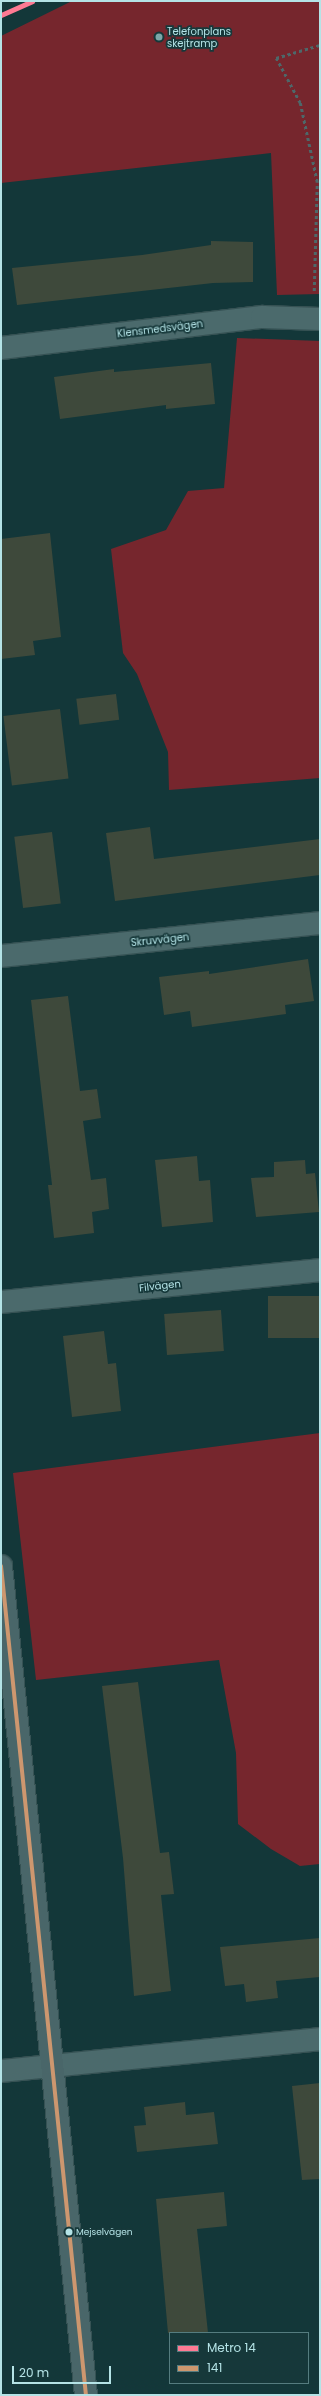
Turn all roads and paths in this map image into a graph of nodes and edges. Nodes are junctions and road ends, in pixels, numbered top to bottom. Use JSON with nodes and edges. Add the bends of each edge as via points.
{"nodes":[{"id":1,"x":320,"y":45,"type":"edge"},
{"id":2,"x":317,"y":318,"type":"edge"},
{"id":3,"x":1,"y":348,"type":"edge"},
{"id":4,"x":320,"y":923,"type":"edge"},
{"id":5,"x":1,"y":956,"type":"edge"},
{"id":6,"x":320,"y":1270,"type":"edge"},
{"id":7,"x":1,"y":1302,"type":"edge"},
{"id":8,"x":1,"y":1566,"type":"edge"},
{"id":9,"x":320,"y":2040,"type":"edge"},
{"id":10,"x":52,"y":2065,"type":"junction"},
{"id":11,"x":1,"y":2071,"type":"edge"},
{"id":12,"x":86,"y":2395,"type":"edge"}],
"edges":[{"from":1,"to":2,"type":"path","via":[[276,58],[300,102],[317,182]]},
{"from":2,"to":3,"type":"street","name":"Klensmedsvägen","via":[[262,317]]},
{"from":4,"to":5,"type":"street","name":"Skruvvägen"},
{"from":6,"to":7,"type":"street","name":"Filvägen"},
{"from":8,"to":10,"type":"street"},
{"from":9,"to":10,"type":"street"},
{"from":10,"to":11,"type":"street"},
{"from":10,"to":12,"type":"street"}]}
